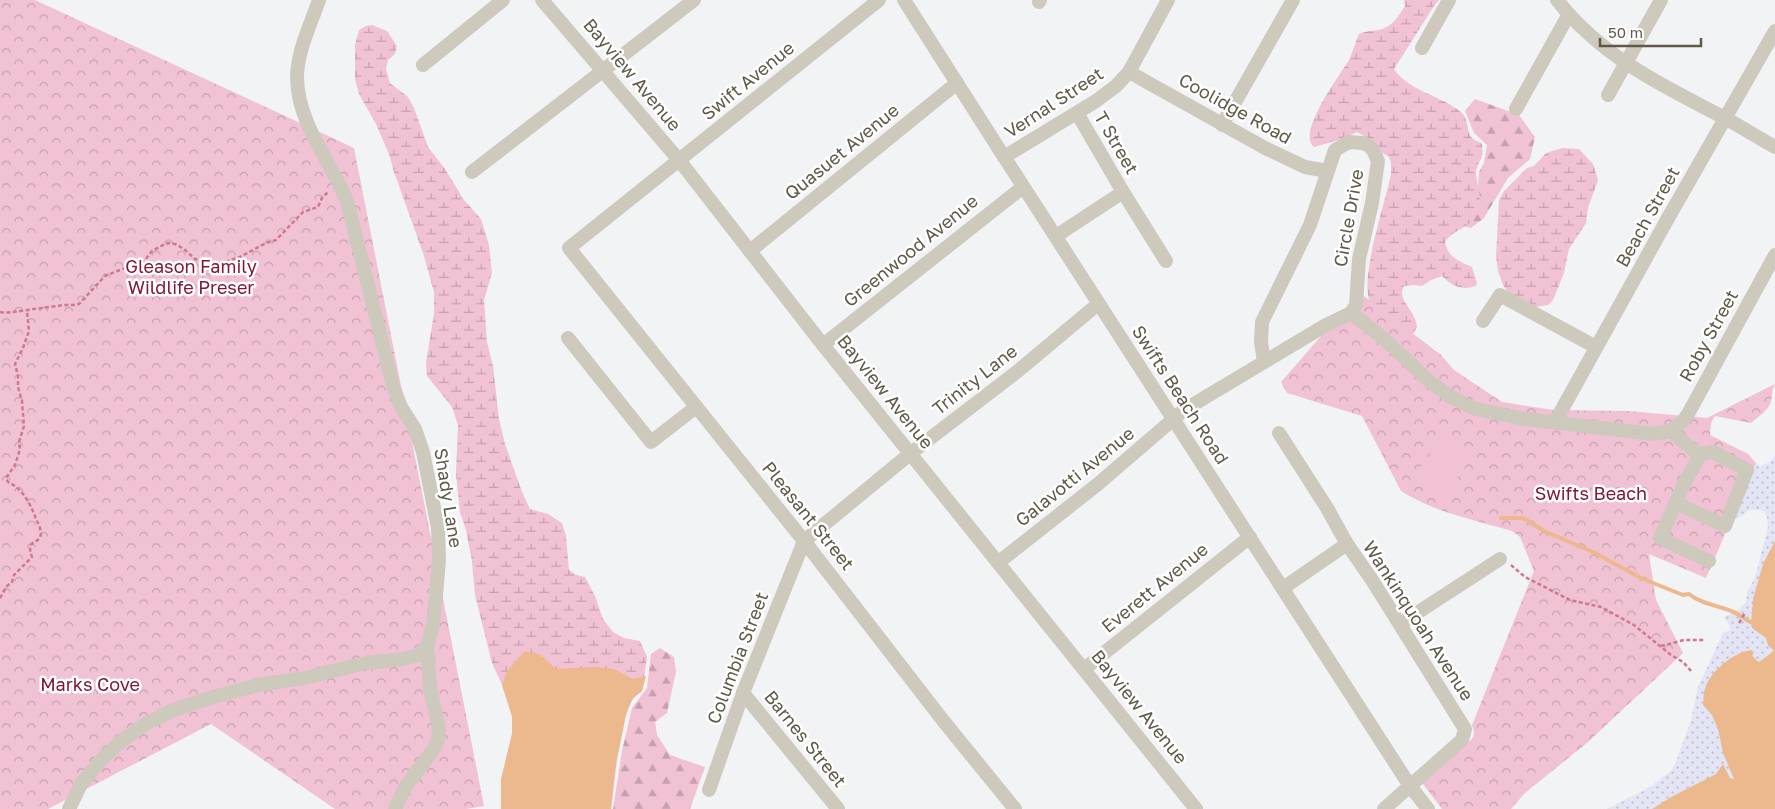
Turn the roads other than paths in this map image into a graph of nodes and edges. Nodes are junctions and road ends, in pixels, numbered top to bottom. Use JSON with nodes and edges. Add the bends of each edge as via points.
{"nodes":[{"id":1,"x":319,"y":0,"type":"edge"},
{"id":2,"x":502,"y":0,"type":"edge"},
{"id":3,"x":542,"y":0,"type":"edge"},
{"id":4,"x":694,"y":0,"type":"edge"},
{"id":5,"x":879,"y":0,"type":"edge"},
{"id":6,"x":904,"y":0,"type":"edge"},
{"id":7,"x":1168,"y":0,"type":"edge"},
{"id":8,"x":1293,"y":0,"type":"edge"},
{"id":9,"x":1449,"y":0,"type":"edge"},
{"id":10,"x":1557,"y":0,"type":"edge"},
{"id":11,"x":1661,"y":0,"type":"edge"},
{"id":12,"x":1568,"y":14,"type":"junction"},
{"id":13,"x":1775,"y":31,"type":"edge"},
{"id":14,"x":1422,"y":48,"type":"dead end"},
{"id":15,"x":1626,"y":64,"type":"junction"},
{"id":16,"x":423,"y":65,"type":"dead end"},
{"id":17,"x":604,"y":71,"type":"junction"},
{"id":18,"x":1129,"y":72,"type":"junction"},
{"id":19,"x":957,"y":83,"type":"junction"},
{"id":20,"x":1608,"y":95,"type":"dead end"},
{"id":21,"x":1516,"y":108,"type":"dead end"},
{"id":22,"x":1077,"y":113,"type":"junction"},
{"id":23,"x":1724,"y":118,"type":"junction"},
{"id":24,"x":1222,"y":125,"type":"junction"},
{"id":25,"x":1775,"y":147,"type":"edge"},
{"id":26,"x":1004,"y":157,"type":"junction"},
{"id":27,"x":679,"y":160,"type":"junction"},
{"id":28,"x":1327,"y":171,"type":"junction"},
{"id":29,"x":472,"y":172,"type":"dead end"},
{"id":30,"x":1023,"y":187,"type":"junction"},
{"id":31,"x":1124,"y":192,"type":"junction"},
{"id":32,"x":1056,"y":236,"type":"junction"},
{"id":33,"x":569,"y":248,"type":"joint"},
{"id":34,"x":750,"y":251,"type":"junction"},
{"id":35,"x":1775,"y":255,"type":"edge"},
{"id":36,"x":1166,"y":261,"type":"dead end"},
{"id":37,"x":1098,"y":304,"type":"junction"},
{"id":38,"x":1351,"y":313,"type":"junction"},
{"id":39,"x":1483,"y":321,"type":"dead end"},
{"id":40,"x":568,"y":338,"type":"dead end"},
{"id":41,"x":824,"y":345,"type":"junction"},
{"id":42,"x":1596,"y":347,"type":"junction"},
{"id":43,"x":1264,"y":362,"type":"junction"},
{"id":44,"x":696,"y":407,"type":"junction"},
{"id":45,"x":1174,"y":420,"type":"junction"},
{"id":46,"x":1555,"y":422,"type":"junction"},
{"id":47,"x":1671,"y":431,"type":"junction"},
{"id":48,"x":1279,"y":433,"type":"dead end"},
{"id":49,"x":911,"y":454,"type":"junction"},
{"id":50,"x":1701,"y":454,"type":"junction"},
{"id":51,"x":1676,"y":503,"type":"junction"},
{"id":52,"x":1250,"y":537,"type":"junction"},
{"id":53,"x":804,"y":541,"type":"junction"},
{"id":54,"x":1347,"y":544,"type":"junction"},
{"id":55,"x":1500,"y":559,"type":"road end"},
{"id":56,"x":1708,"y":561,"type":"dead end"},
{"id":57,"x":999,"y":562,"type":"junction"},
{"id":58,"x":1282,"y":588,"type":"junction"},
{"id":59,"x":1400,"y":624,"type":"junction"},
{"id":60,"x":427,"y":646,"type":"junction"},
{"id":61,"x":1084,"y":669,"type":"junction"},
{"id":62,"x":743,"y":693,"type":"junction"},
{"id":63,"x":1410,"y":786,"type":"junction"},
{"id":64,"x":709,"y":790,"type":"dead end"},
{"id":65,"x":69,"y":809,"type":"edge"},
{"id":66,"x":394,"y":809,"type":"edge"},
{"id":67,"x":838,"y":809,"type":"edge"},
{"id":68,"x":1015,"y":809,"type":"edge"},
{"id":69,"x":1196,"y":809,"type":"edge"},
{"id":70,"x":1384,"y":809,"type":"edge"},
{"id":71,"x":1428,"y":809,"type":"edge"}],
"edges":[{"from":1,"to":60,"type":"street","name":"Shady Lane","via":[[302,48],[297,76],[300,101],[312,136],[342,189],[393,386],[423,452],[438,528],[439,559],[433,625]]},
{"from":2,"to":16,"type":"street"},
{"from":3,"to":17,"type":"street","name":"Bayview Avenue"},
{"from":4,"to":17,"type":"street"},
{"from":5,"to":27,"type":"street","name":"Swift Avenue"},
{"from":6,"to":19,"type":"street","name":"Swifts Beach Road"},
{"from":7,"to":18,"type":"street","name":"Vernal Street"},
{"from":8,"to":24,"type":"street"},
{"from":9,"to":14,"type":"street"},
{"from":10,"to":12,"type":"street"},
{"from":11,"to":15,"type":"street"},
{"from":12,"to":15,"type":"street","via":[[1596,42]]},
{"from":12,"to":21,"type":"street"},
{"from":13,"to":23,"type":"street","name":"Beach Street"},
{"from":15,"to":20,"type":"street"},
{"from":15,"to":23,"type":"street"},
{"from":17,"to":27,"type":"street","name":"Bayview Avenue"},
{"from":17,"to":29,"type":"street"},
{"from":18,"to":22,"type":"street","name":"Vernal Street","via":[[1113,89]]},
{"from":18,"to":24,"type":"street","name":"Coolidge Road"},
{"from":19,"to":26,"type":"street","name":"Swifts Beach Road"},
{"from":19,"to":34,"type":"street","name":"Quasuet Avenue"},
{"from":22,"to":26,"type":"street","name":"Vernal Street"},
{"from":22,"to":31,"type":"street","name":"T Street"},
{"from":23,"to":25,"type":"street"},
{"from":23,"to":42,"type":"street","name":"Beach Street"},
{"from":24,"to":28,"type":"street","name":"Coolidge Road","via":[[1304,167]]},
{"from":26,"to":30,"type":"street","name":"Swifts Beach Road"},
{"from":27,"to":33,"type":"street","name":"Swift Avenue"},
{"from":27,"to":34,"type":"street","name":"Bayview Avenue"},
{"from":28,"to":38,"type":"street","name":"Circle Drive","via":[[1335,150],[1349,142],[1368,145],[1378,161],[1359,259],[1356,305]]},
{"from":28,"to":43,"type":"street","name":"Circle Drive","via":[[1310,225],[1262,322]]},
{"from":30,"to":32,"type":"street","name":"Swifts Beach Road"},
{"from":30,"to":41,"type":"street","name":"Greenwood Avenue"},
{"from":31,"to":32,"type":"street","name":"T Street"},
{"from":31,"to":36,"type":"street","name":"T Street"},
{"from":32,"to":37,"type":"street","name":"Swifts Beach Road"},
{"from":33,"to":44,"type":"street","name":"Pleasant Street"},
{"from":34,"to":41,"type":"street","name":"Bayview Avenue"},
{"from":35,"to":47,"type":"street","name":"Roby Street","via":[[1688,414]]},
{"from":37,"to":45,"type":"street","name":"Swifts Beach Road"},
{"from":37,"to":49,"type":"street","name":"Trinity Lane"},
{"from":38,"to":43,"type":"street"},
{"from":38,"to":46,"type":"street","via":[[1390,343],[1438,388],[1462,403],[1504,416]]},
{"from":39,"to":42,"type":"street","via":[[1500,296]]},
{"from":40,"to":44,"type":"street","via":[[651,442]]},
{"from":41,"to":49,"type":"street","name":"Bayview Avenue"},
{"from":42,"to":46,"type":"street","name":"Beach Street"},
{"from":43,"to":45,"type":"street","via":[[1184,410]]},
{"from":44,"to":53,"type":"street","name":"Pleasant Street"},
{"from":45,"to":52,"type":"street","name":"Swifts Beach Road"},
{"from":45,"to":57,"type":"street","name":"Galavotti Avenue"},
{"from":46,"to":47,"type":"street","via":[[1653,434]]},
{"from":47,"to":50,"type":"street"},
{"from":48,"to":54,"type":"street","name":"Wankinquoah Avenue"},
{"from":49,"to":53,"type":"street","name":"Trinity Lane"},
{"from":49,"to":57,"type":"street","name":"Bayview Avenue"},
{"from":50,"to":51,"type":"street"},
{"from":50,"to":51,"type":"street","via":[[1713,452],[1747,470],[1724,526]]},
{"from":51,"to":56,"type":"street","via":[[1660,538]]},
{"from":52,"to":58,"type":"street","name":"Swifts Beach Road"},
{"from":52,"to":61,"type":"street","name":"Everett Avenue"},
{"from":53,"to":62,"type":"street","name":"Columbia Street"},
{"from":53,"to":68,"type":"street","name":"Pleasant Street"},
{"from":54,"to":58,"type":"street"},
{"from":54,"to":59,"type":"street","name":"Wankinquoah Avenue"},
{"from":55,"to":59,"type":"street"},
{"from":57,"to":61,"type":"street","name":"Bayview Avenue"},
{"from":58,"to":63,"type":"street","name":"Swifts Beach Road"},
{"from":59,"to":63,"type":"street","name":"Wankinquoah Avenue","via":[[1465,729],[1462,740]]},
{"from":60,"to":65,"type":"street","via":[[418,655],[403,659],[366,663],[258,685],[171,711],[120,742],[81,784]]},
{"from":60,"to":66,"type":"street","name":"Shady Lane","via":[[438,740]]},
{"from":61,"to":69,"type":"street","name":"Bayview Avenue"},
{"from":62,"to":64,"type":"street","name":"Columbia Street"},
{"from":62,"to":67,"type":"street","name":"Barnes Street"},
{"from":63,"to":70,"type":"street","name":"Wankinquoah Avenue"},
{"from":63,"to":71,"type":"street","name":"Swifts Beach Road"}]}
